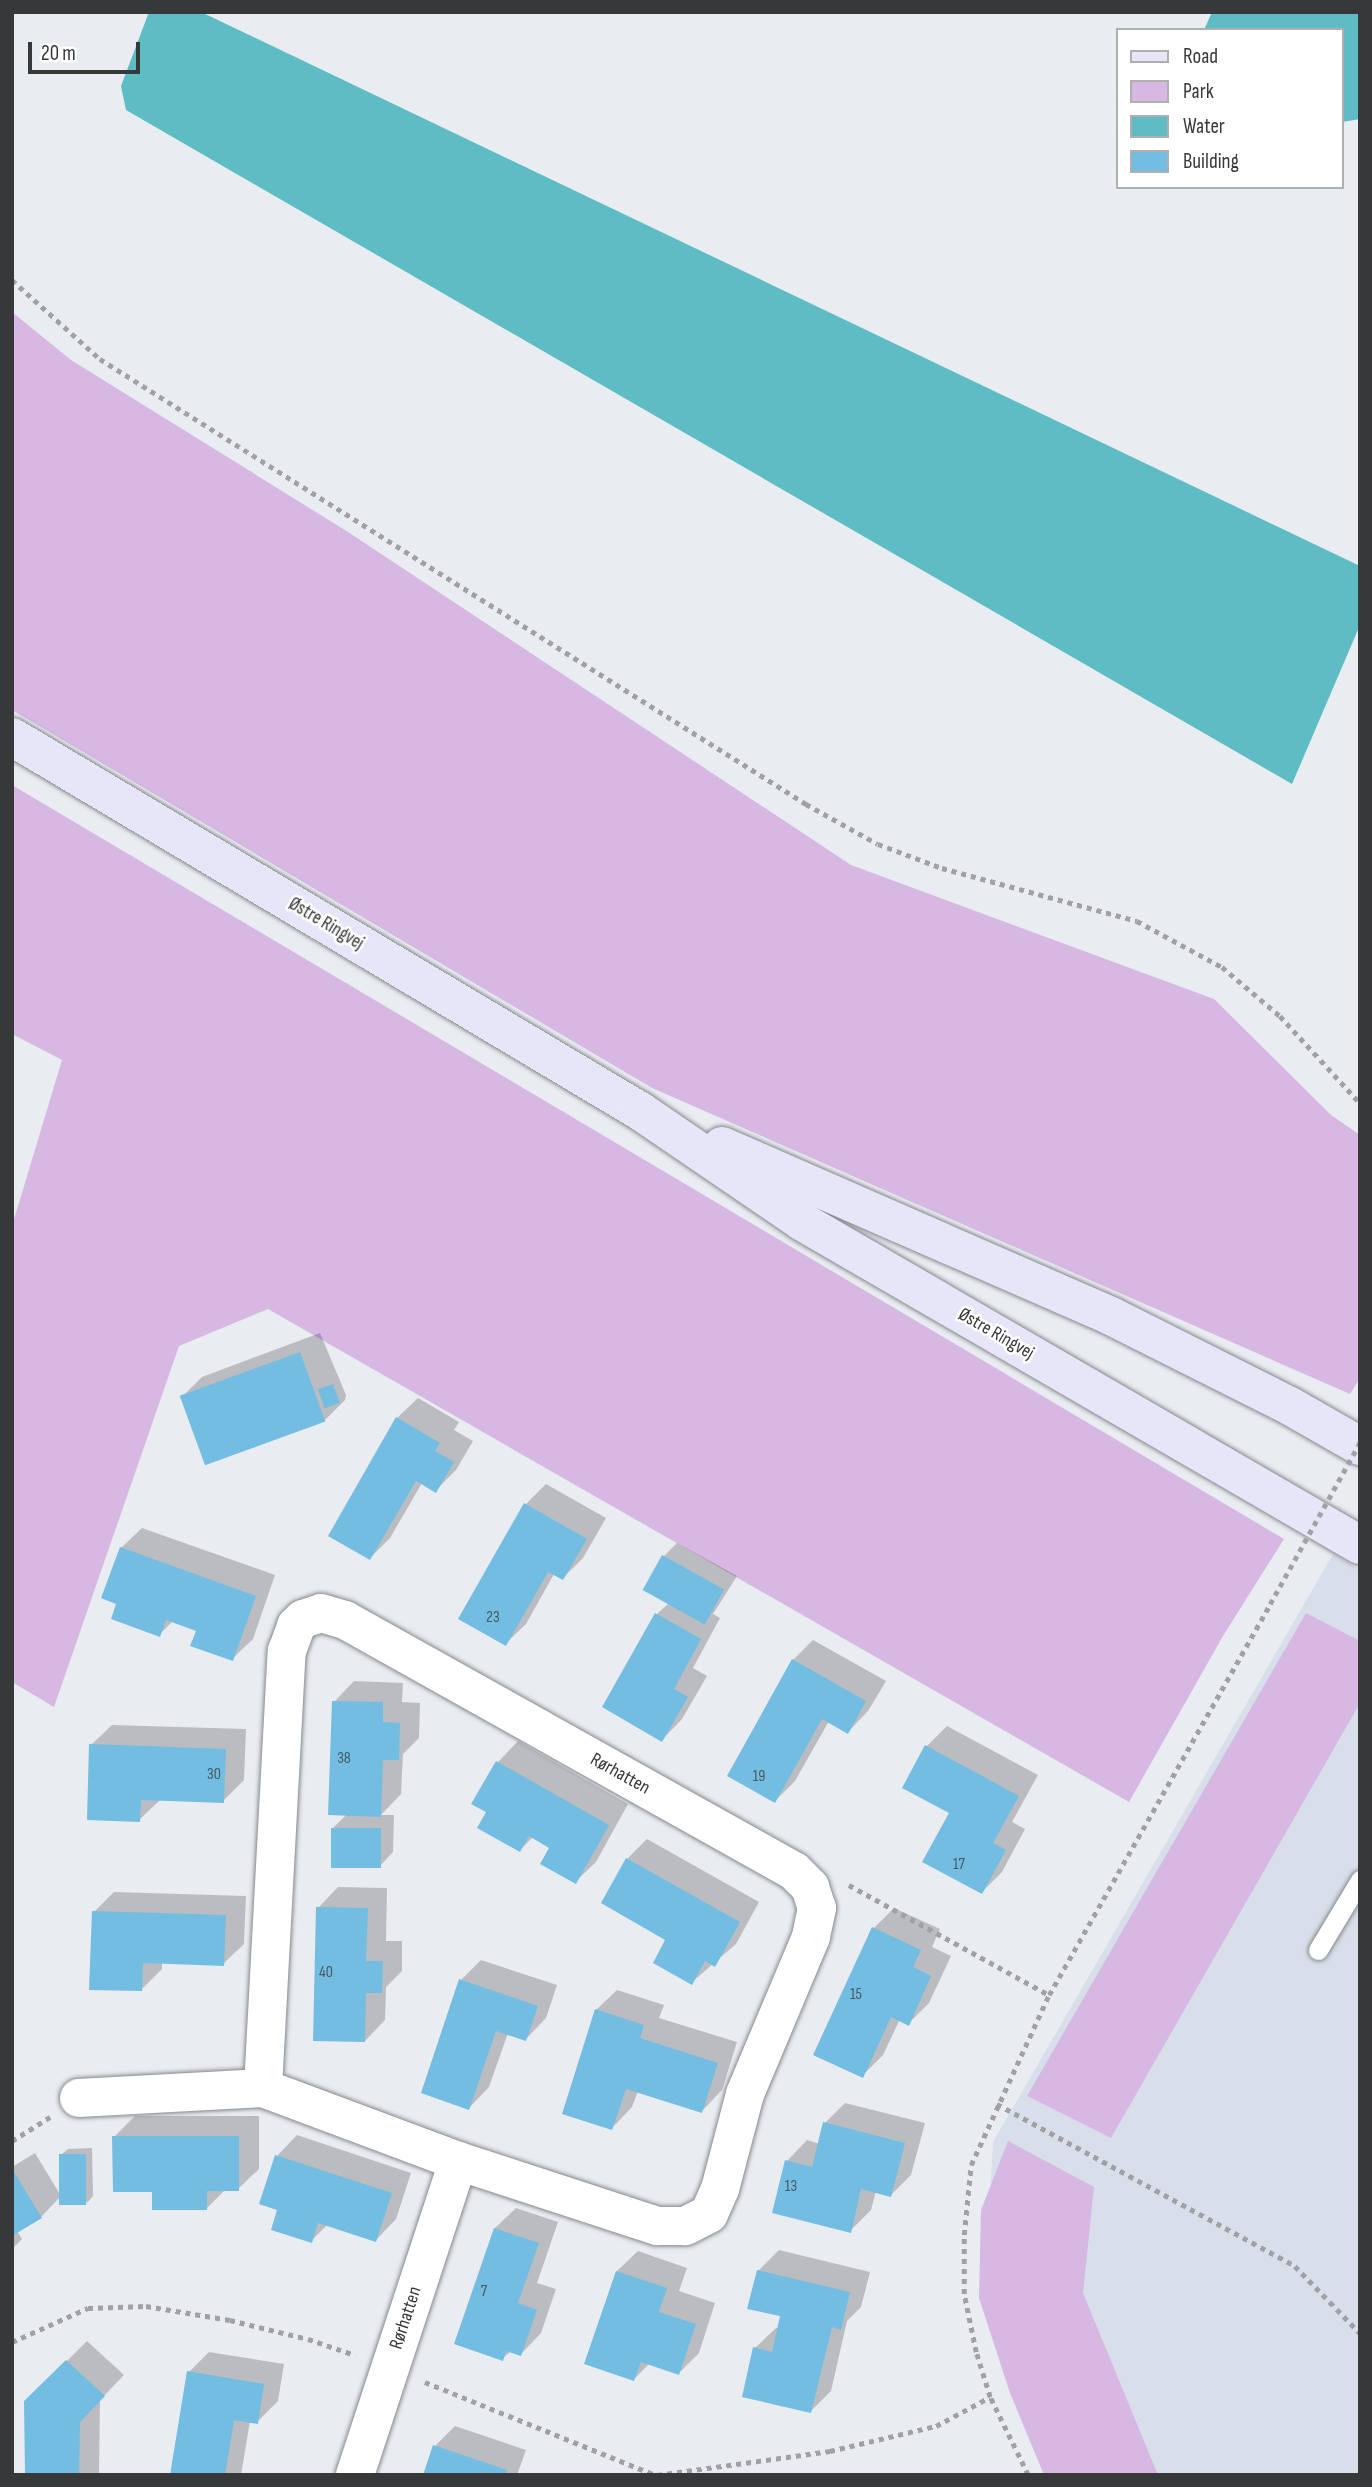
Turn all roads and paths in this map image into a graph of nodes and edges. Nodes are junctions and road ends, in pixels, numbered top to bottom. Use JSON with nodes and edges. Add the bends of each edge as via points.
{"nodes":[{"id":1,"x":12,"y":281,"type":"edge"},
{"id":2,"x":12,"y":737,"type":"edge"},
{"id":3,"x":1360,"y":1103,"type":"edge"},
{"id":4,"x":640,"y":1111,"type":"junction"},
{"id":5,"x":1360,"y":1444,"type":"edge"},
{"id":6,"x":1360,"y":1545,"type":"edge"},
{"id":7,"x":1360,"y":1880,"type":"edge"},
{"id":8,"x":810,"y":1887,"type":"junction"},
{"id":9,"x":1318,"y":1950,"type":"dead end"},
{"id":10,"x":1049,"y":1995,"type":"junction"},
{"id":11,"x":263,"y":2088,"type":"junction"},
{"id":12,"x":79,"y":2098,"type":"dead end"},
{"id":13,"x":997,"y":2104,"type":"junction"},
{"id":14,"x":458,"y":2161,"type":"junction"},
{"id":15,"x":1360,"y":2333,"type":"edge"},
{"id":16,"x":12,"y":2342,"type":"edge"},
{"id":17,"x":390,"y":2368,"type":"junction"},
{"id":18,"x":990,"y":2398,"type":"junction"},
{"id":19,"x":355,"y":2475,"type":"edge"},
{"id":20,"x":656,"y":2475,"type":"edge"},
{"id":21,"x":1028,"y":2475,"type":"edge"}],
"edges":[{"from":1,"to":3,"type":"path","via":[[100,359],[806,804],[878,844],[942,868],[1137,921],[1222,967],[1280,1016]]},
{"from":2,"to":4,"type":"main road","name":"Østre Ringvej"},
{"from":4,"to":5,"type":"main road","name":"Østre Ringvej","via":[[1111,1316]]},
{"from":4,"to":6,"type":"main road","name":"Østre Ringvej","via":[[801,1221]]},
{"from":5,"to":10,"type":"path","bridge":true},
{"from":7,"to":9,"type":"lane"},
{"from":8,"to":10,"type":"path","via":[[851,1885]]},
{"from":8,"to":11,"type":"street","name":"Rørhatten","via":[[794,1871],[345,1620],[312,1615],[296,1626],[287,1651]]},
{"from":8,"to":14,"type":"street","via":[[817,1908],[811,1937],[745,2094],[709,2214],[685,2226],[657,2227]]},
{"from":10,"to":13,"type":"path"},
{"from":11,"to":12,"type":"street"},
{"from":11,"to":14,"type":"street"},
{"from":13,"to":15,"type":"path","via":[[1295,2266]]},
{"from":13,"to":18,"type":"path","via":[[971,2165],[964,2235],[964,2294]]},
{"from":14,"to":17,"type":"street","name":"Rørhatten"},
{"from":16,"to":17,"type":"path","via":[[88,2308],[146,2306],[295,2336]]},
{"from":17,"to":19,"type":"street","name":"Rørhatten"},
{"from":17,"to":20,"type":"path"},
{"from":18,"to":20,"type":"path","via":[[936,2426],[830,2451]]},
{"from":18,"to":21,"type":"path"}]}
